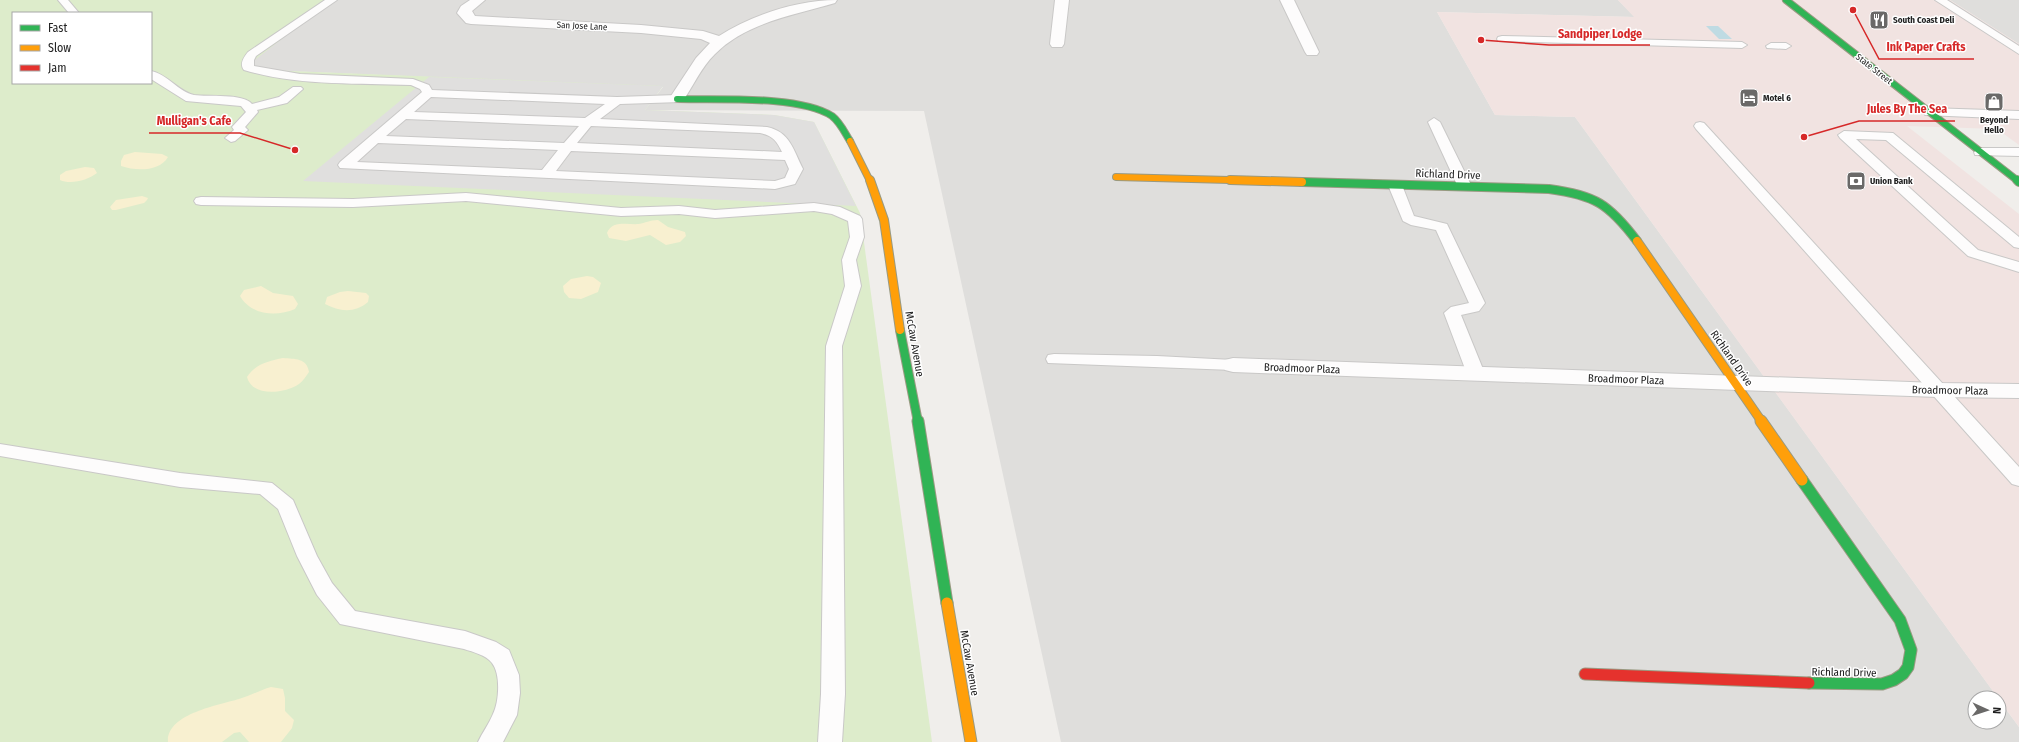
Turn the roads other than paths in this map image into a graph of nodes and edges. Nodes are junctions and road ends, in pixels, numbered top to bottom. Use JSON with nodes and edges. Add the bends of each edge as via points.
{"nodes":[{"id":1,"x":63,"y":0,"type":"edge"},
{"id":2,"x":332,"y":0,"type":"edge"},
{"id":3,"x":478,"y":0,"type":"edge"},
{"id":4,"x":830,"y":0,"type":"edge"},
{"id":5,"x":1062,"y":0,"type":"edge"},
{"id":6,"x":1287,"y":0,"type":"edge"},
{"id":7,"x":1786,"y":0,"type":"edge"},
{"id":8,"x":1940,"y":0,"type":"edge"},
{"id":9,"x":73,"y":12,"type":"edge"},
{"id":10,"x":1502,"y":39,"type":"dead end"},
{"id":11,"x":721,"y":42,"type":"junction"},
{"id":12,"x":1057,"y":44,"type":"dead end"},
{"id":13,"x":1742,"y":45,"type":"dead end"},
{"id":14,"x":1771,"y":46,"type":"dead end"},
{"id":15,"x":1786,"y":46,"type":"dead end"},
{"id":16,"x":2019,"y":51,"type":"edge"},
{"id":17,"x":1312,"y":52,"type":"dead end"},
{"id":18,"x":152,"y":75,"type":"edge"},
{"id":19,"x":297,"y":89,"type":"dead end"},
{"id":20,"x":428,"y":94,"type":"junction"},
{"id":21,"x":677,"y":99,"type":"junction"},
{"id":22,"x":617,"y":101,"type":"junction"},
{"id":23,"x":249,"y":108,"type":"junction"},
{"id":24,"x":1929,"y":112,"type":"junction"},
{"id":25,"x":403,"y":115,"type":"junction"},
{"id":26,"x":2019,"y":115,"type":"edge"},
{"id":27,"x":588,"y":122,"type":"junction"},
{"id":28,"x":1434,"y":122,"type":"dead end"},
{"id":29,"x":1700,"y":126,"type":"dead end"},
{"id":30,"x":231,"y":138,"type":"dead end"},
{"id":31,"x":375,"y":139,"type":"junction"},
{"id":32,"x":567,"y":148,"type":"junction"},
{"id":33,"x":1980,"y":152,"type":"junction"},
{"id":34,"x":2019,"y":152,"type":"edge"},
{"id":35,"x":790,"y":156,"type":"junction"},
{"id":36,"x":546,"y":174,"type":"junction"},
{"id":37,"x":1116,"y":177,"type":"dead end"},
{"id":38,"x":2019,"y":182,"type":"edge"},
{"id":39,"x":1395,"y":185,"type":"junction"},
{"id":40,"x":1465,"y":187,"type":"junction"},
{"id":41,"x":201,"y":200,"type":"dead end"},
{"id":42,"x":2019,"y":244,"type":"edge"},
{"id":43,"x":2019,"y":267,"type":"edge"},
{"id":44,"x":1054,"y":359,"type":"dead end"},
{"id":45,"x":1233,"y":365,"type":"joint"},
{"id":46,"x":1476,"y":374,"type":"junction"},
{"id":47,"x":1735,"y":383,"type":"junction"},
{"id":48,"x":1938,"y":390,"type":"junction"},
{"id":49,"x":2019,"y":391,"type":"edge"},
{"id":50,"x":0,"y":450,"type":"edge"},
{"id":51,"x":2019,"y":479,"type":"edge"},
{"id":52,"x":1585,"y":674,"type":"dead end"},
{"id":53,"x":490,"y":742,"type":"edge"},
{"id":54,"x":830,"y":742,"type":"edge"},
{"id":55,"x":971,"y":742,"type":"edge"}],
"edges":[{"from":1,"to":9,"type":"lane"},
{"from":2,"to":20,"type":"lane","via":[[252,54],[248,60],[248,68],[300,77],[413,82],[425,87]]},
{"from":3,"to":11,"type":"street","name":"San Jose Lane","via":[[464,13],[471,20],[648,30],[703,35]]},
{"from":4,"to":11,"type":"street","via":[[773,11]]},
{"from":5,"to":12,"type":"street"},
{"from":6,"to":17,"type":"street"},
{"from":7,"to":24,"type":"street","name":"State Street"},
{"from":8,"to":16,"type":"lane"},
{"from":10,"to":13,"type":"lane"},
{"from":11,"to":21,"type":"street","via":[[709,51]]},
{"from":14,"to":15,"type":"lane"},
{"from":18,"to":23,"type":"lane","via":[[190,98],[236,101],[244,103]]},
{"from":19,"to":23,"type":"lane","via":[[283,100]]},
{"from":20,"to":22,"type":"lane"},
{"from":20,"to":25,"type":"lane"},
{"from":21,"to":22,"type":"lane"},
{"from":21,"to":55,"type":"street","name":"McCaw Avenue","via":[[783,103],[811,107],[831,116],[839,124],[858,155],[884,219],[897,316]]},
{"from":22,"to":27,"type":"lane"},
{"from":23,"to":30,"type":"lane","via":[[252,112],[238,127],[242,130]]},
{"from":24,"to":26,"type":"lane"},
{"from":24,"to":33,"type":"street","name":"State Street"},
{"from":25,"to":27,"type":"lane"},
{"from":25,"to":31,"type":"lane"},
{"from":27,"to":32,"type":"lane"},
{"from":27,"to":35,"type":"lane","via":[[771,130],[777,132],[783,140]]},
{"from":28,"to":40,"type":"lane"},
{"from":29,"to":48,"type":"lane"},
{"from":31,"to":32,"type":"lane"},
{"from":31,"to":36,"type":"lane","via":[[345,165]]},
{"from":32,"to":35,"type":"lane"},
{"from":32,"to":36,"type":"lane"},
{"from":33,"to":34,"type":"lane"},
{"from":33,"to":38,"type":"street","name":"State Street"},
{"from":35,"to":36,"type":"lane","via":[[796,169],[793,176],[785,184],[775,185]]},
{"from":37,"to":39,"type":"street","name":"Richland Drive"},
{"from":39,"to":40,"type":"street","name":"Richland Drive"},
{"from":39,"to":46,"type":"lane","via":[[1408,218],[1442,227],[1477,303],[1473,308],[1452,313]]},
{"from":40,"to":47,"type":"street","name":"Richland Drive","via":[[1562,190],[1591,198],[1613,210]]},
{"from":41,"to":54,"type":"lane","via":[[353,203],[466,197],[621,212],[679,210],[715,214],[814,207],[835,210],[855,219],[857,237],[849,260],[853,286],[834,346],[833,679]]},
{"from":42,"to":43,"type":"lane","via":[[1889,136],[1844,135],[1973,253]]},
{"from":44,"to":45,"type":"lane"},
{"from":45,"to":46,"type":"street","name":"Broadmoor Plaza"},
{"from":46,"to":47,"type":"street","name":"Broadmoor Plaza"},
{"from":47,"to":48,"type":"street","name":"Broadmoor Plaza"},
{"from":47,"to":52,"type":"street","name":"Richland Drive","via":[[1900,620],[1910,637],[1913,654],[1909,667],[1898,678],[1882,684],[1860,686]]},
{"from":48,"to":49,"type":"street","name":"Broadmoor Plaza"},
{"from":48,"to":51,"type":"lane"},
{"from":50,"to":53,"type":"lane","via":[[180,480],[265,488],[286,505],[324,589],[348,618],[465,640],[488,648],[501,657],[508,675],[509,694],[505,715]]}]}
